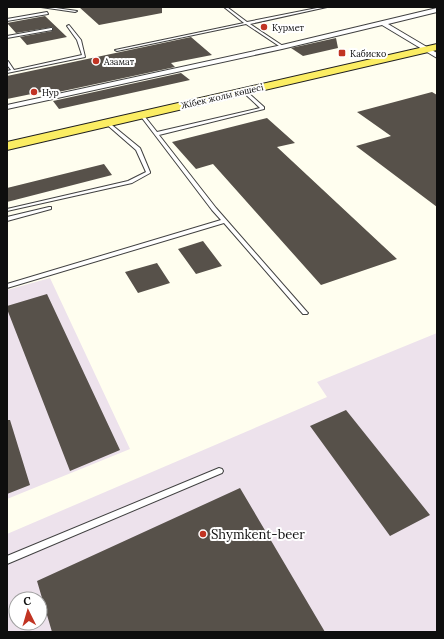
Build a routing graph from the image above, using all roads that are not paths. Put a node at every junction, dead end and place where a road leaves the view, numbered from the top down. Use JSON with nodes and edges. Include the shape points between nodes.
{"nodes":[{"id":1,"x":42,"y":7,"type":"edge"},
{"id":2,"x":225,"y":7,"type":"edge"},
{"id":3,"x":326,"y":7,"type":"edge"},
{"id":4,"x":437,"y":10,"type":"edge"},
{"id":5,"x":75,"y":11,"type":"dead end"},
{"id":6,"x":47,"y":13,"type":"dead end"},
{"id":7,"x":7,"y":20,"type":"edge"},
{"id":8,"x":245,"y":22,"type":"junction"},
{"id":9,"x":383,"y":23,"type":"junction"},
{"id":10,"x":70,"y":26,"type":"dead end"},
{"id":11,"x":51,"y":29,"type":"dead end"},
{"id":12,"x":7,"y":37,"type":"edge"},
{"id":13,"x":437,"y":40,"type":"edge"},
{"id":14,"x":282,"y":47,"type":"junction"},
{"id":15,"x":427,"y":47,"type":"edge"},
{"id":16,"x":117,"y":50,"type":"dead end"},
{"id":17,"x":437,"y":56,"type":"edge"},
{"id":18,"x":7,"y":62,"type":"edge"},
{"id":19,"x":13,"y":71,"type":"junction"},
{"id":20,"x":7,"y":72,"type":"edge"},
{"id":21,"x":244,"y":91,"type":"junction"},
{"id":22,"x":7,"y":107,"type":"edge"},
{"id":23,"x":141,"y":114,"type":"junction"},
{"id":24,"x":106,"y":122,"type":"junction"},
{"id":25,"x":156,"y":134,"type":"junction"},
{"id":26,"x":7,"y":137,"type":"edge"},
{"id":27,"x":7,"y":146,"type":"edge"},
{"id":28,"x":49,"y":208,"type":"dead end"},
{"id":29,"x":7,"y":210,"type":"edge"},
{"id":30,"x":7,"y":219,"type":"edge"},
{"id":31,"x":225,"y":221,"type":"junction"},
{"id":32,"x":7,"y":286,"type":"edge"},
{"id":33,"x":304,"y":313,"type":"dead end"},
{"id":34,"x":219,"y":471,"type":"dead end"},
{"id":35,"x":7,"y":560,"type":"edge"}],
"edges":[{"from":1,"to":5,"type":"lane"},
{"from":2,"to":8,"type":"lane"},
{"from":3,"to":8,"type":"lane"},
{"from":4,"to":9,"type":"street"},
{"from":6,"to":7,"type":"lane"},
{"from":8,"to":14,"type":"lane"},
{"from":8,"to":16,"type":"lane"},
{"from":9,"to":14,"type":"street"},
{"from":9,"to":15,"type":"street"},
{"from":10,"to":19,"type":"lane","via":[[79,40],[84,56]]},
{"from":11,"to":12,"type":"lane"},
{"from":13,"to":15,"type":"main road","name":"Жібек жолы көшесі"},
{"from":14,"to":22,"type":"street"},
{"from":15,"to":17,"type":"street"},
{"from":15,"to":21,"type":"main road","name":"Жібек жолы көшесі"},
{"from":15,"to":26,"type":"main road","name":"Жібек жолы көшесі"},
{"from":18,"to":19,"type":"lane"},
{"from":19,"to":20,"type":"lane"},
{"from":21,"to":23,"type":"main road","name":"Жібек жолы көшесі"},
{"from":21,"to":25,"type":"lane","via":[[263,108]]},
{"from":23,"to":24,"type":"main road","name":"Жібек жолы көшесі"},
{"from":23,"to":25,"type":"lane"},
{"from":24,"to":27,"type":"main road","name":"Жібек жолы көшесі"},
{"from":24,"to":29,"type":"lane","via":[[138,149],[148,172],[130,182]]},
{"from":25,"to":31,"type":"lane"},
{"from":28,"to":30,"type":"lane"},
{"from":31,"to":32,"type":"lane"},
{"from":31,"to":33,"type":"lane"},
{"from":34,"to":35,"type":"lane"}]}
